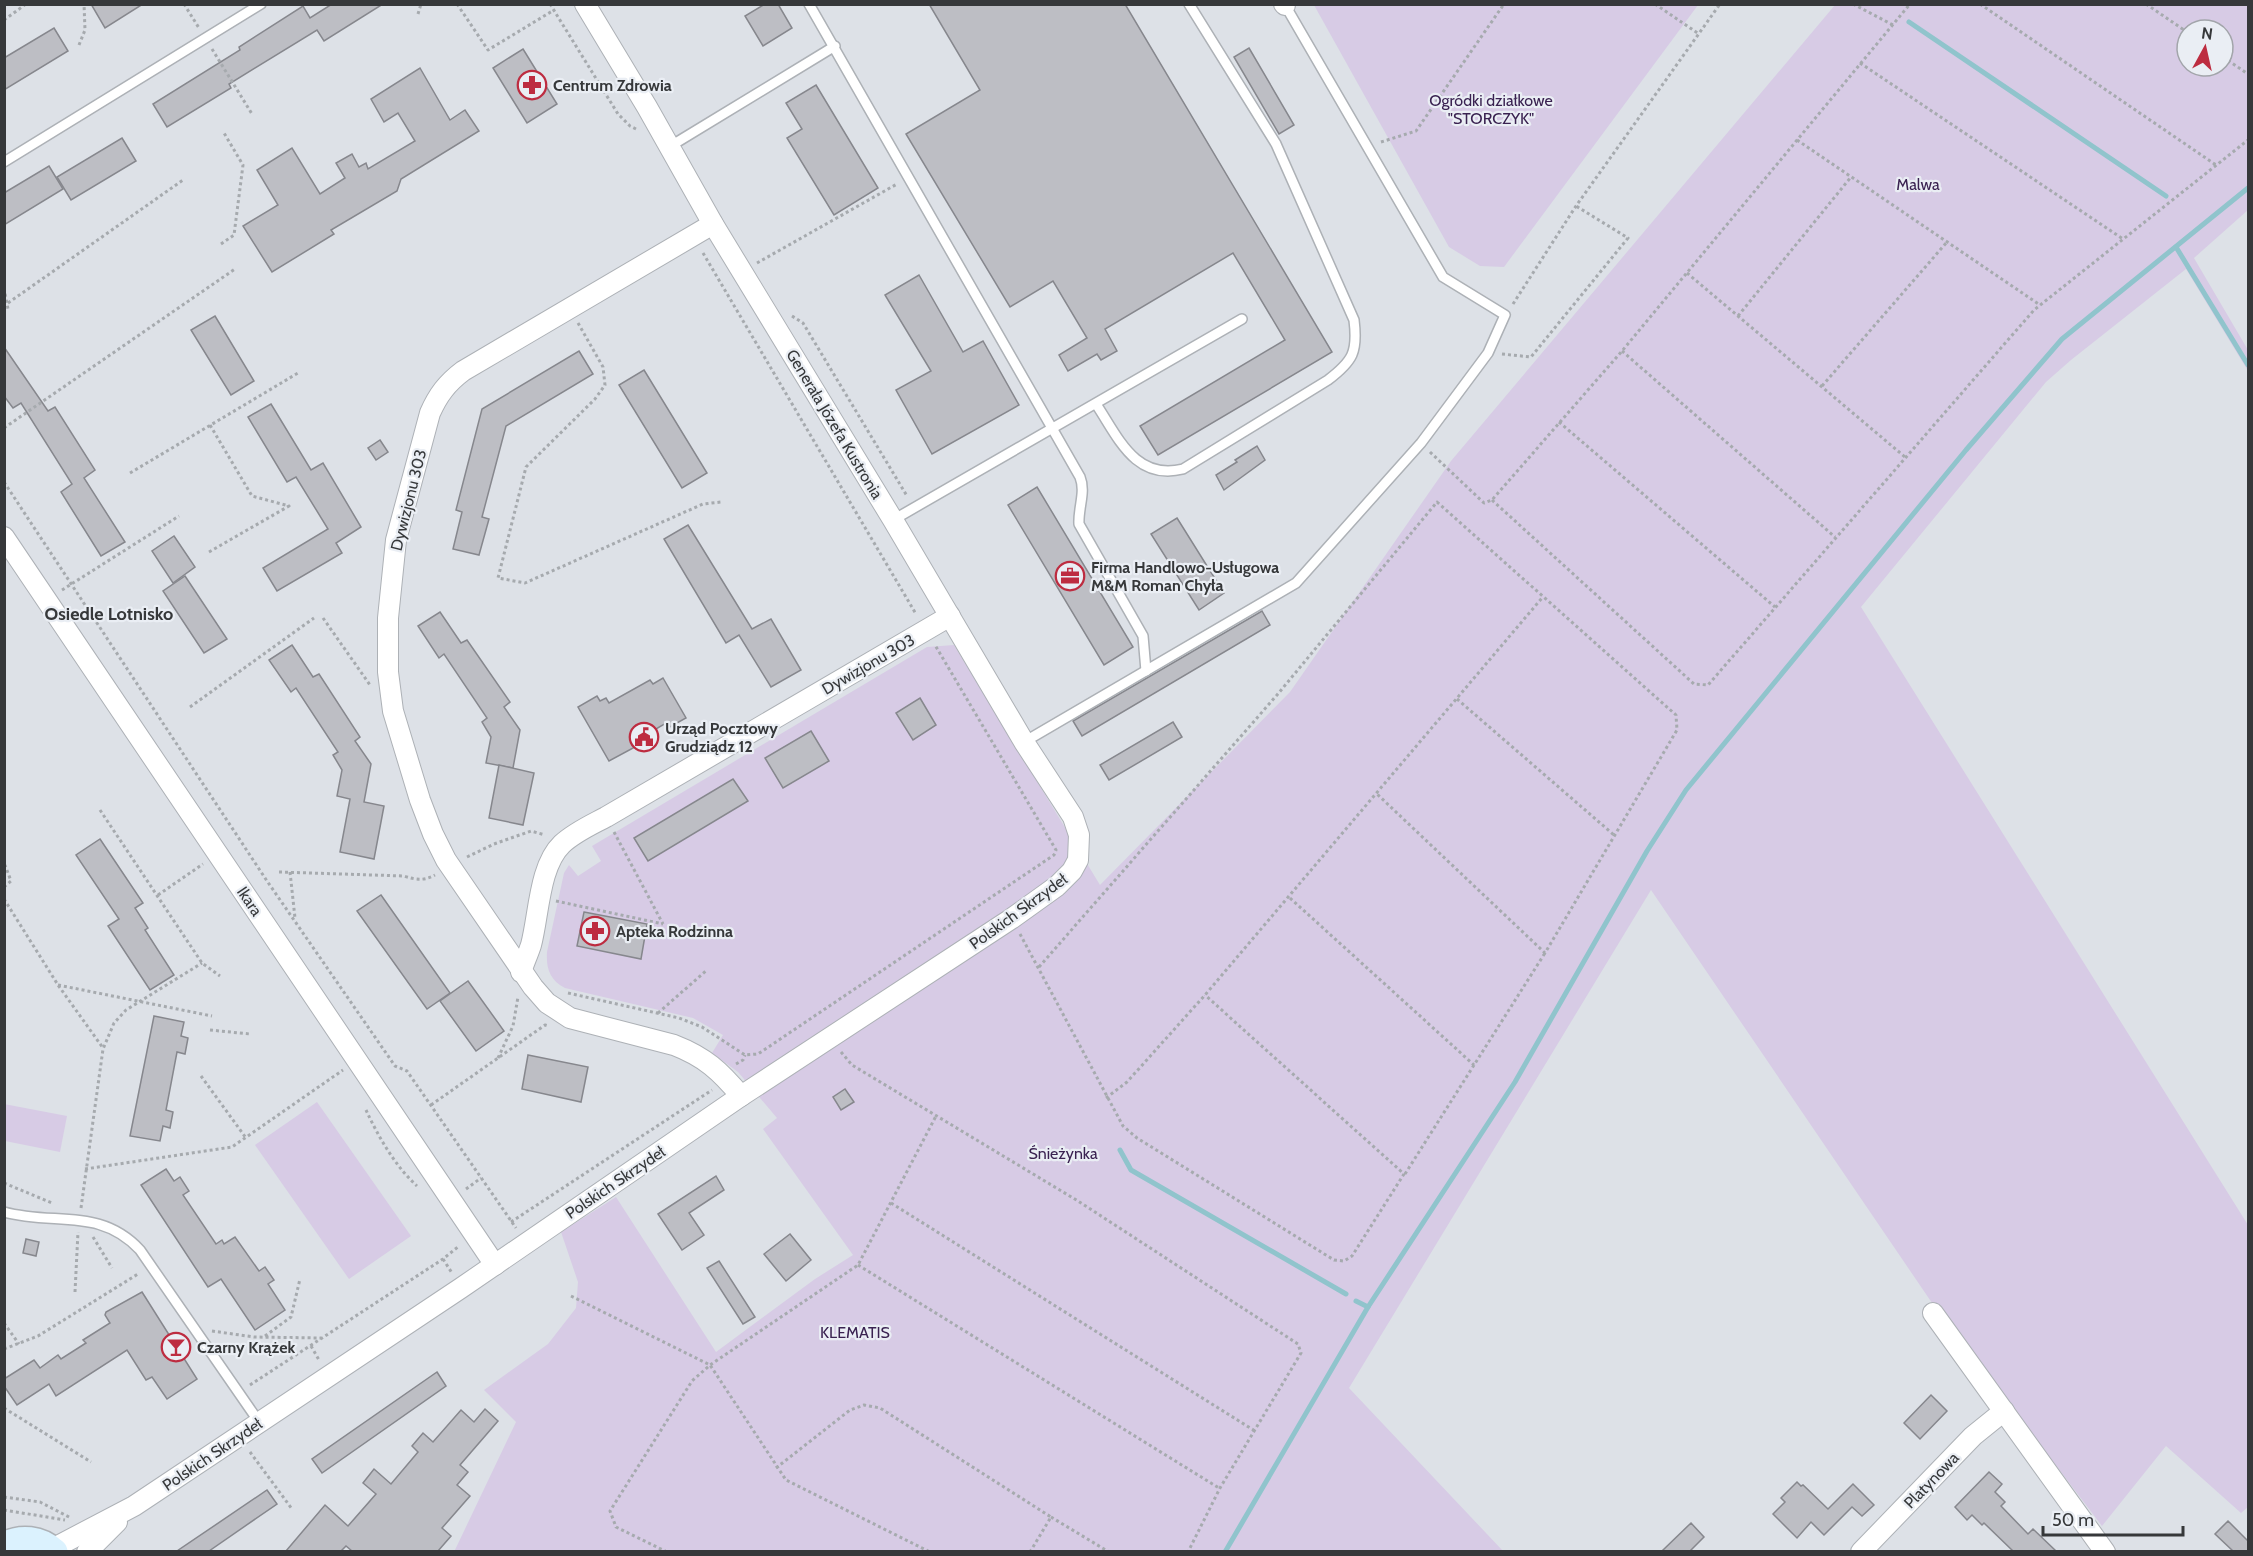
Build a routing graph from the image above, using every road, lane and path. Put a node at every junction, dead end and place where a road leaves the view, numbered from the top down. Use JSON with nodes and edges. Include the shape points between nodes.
{"nodes":[{"id":1,"x":26,"y":4,"type":"edge"},
{"id":2,"x":84,"y":4,"type":"edge"},
{"id":3,"x":184,"y":4,"type":"edge"},
{"id":4,"x":261,"y":4,"type":"edge"},
{"id":5,"x":421,"y":4,"type":"edge"},
{"id":6,"x":457,"y":4,"type":"edge"},
{"id":7,"x":550,"y":4,"type":"edge"},
{"id":8,"x":585,"y":4,"type":"edge"},
{"id":9,"x":809,"y":4,"type":"edge"},
{"id":10,"x":1189,"y":4,"type":"edge"},
{"id":11,"x":1504,"y":4,"type":"edge"},
{"id":12,"x":1655,"y":4,"type":"edge"},
{"id":13,"x":1720,"y":4,"type":"edge"},
{"id":14,"x":1853,"y":4,"type":"edge"},
{"id":15,"x":1910,"y":4,"type":"edge"},
{"id":16,"x":1980,"y":4,"type":"edge"},
{"id":17,"x":2146,"y":4,"type":"edge"},
{"id":18,"x":1284,"y":5,"type":"edge"},
{"id":19,"x":554,"y":10,"type":"junction"},
{"id":20,"x":418,"y":14,"type":"dead end"},
{"id":21,"x":4,"y":20,"type":"edge"},
{"id":22,"x":2175,"y":24,"type":"edge"},
{"id":23,"x":1893,"y":25,"type":"junction"},
{"id":24,"x":1699,"y":34,"type":"junction"},
{"id":25,"x":206,"y":38,"type":"junction"},
{"id":26,"x":79,"y":45,"type":"dead end"},
{"id":27,"x":835,"y":46,"type":"junction"},
{"id":28,"x":1860,"y":63,"type":"junction"},
{"id":29,"x":2235,"y":65,"type":"edge"},
{"id":30,"x":2248,"y":74,"type":"edge"},
{"id":31,"x":252,"y":114,"type":"dead end"},
{"id":32,"x":642,"y":132,"type":"dead end"},
{"id":33,"x":224,"y":133,"type":"dead end"},
{"id":34,"x":1797,"y":140,"type":"junction"},
{"id":35,"x":2248,"y":140,"type":"edge"},
{"id":36,"x":669,"y":147,"type":"junction"},
{"id":37,"x":1368,"y":147,"type":"junction"},
{"id":38,"x":4,"y":162,"type":"edge"},
{"id":39,"x":2216,"y":165,"type":"junction"},
{"id":40,"x":1851,"y":177,"type":"junction"},
{"id":41,"x":909,"y":178,"type":"junction"},
{"id":42,"x":183,"y":180,"type":"dead end"},
{"id":43,"x":1576,"y":206,"type":"junction"},
{"id":44,"x":713,"y":224,"type":"junction"},
{"id":45,"x":693,"y":236,"type":"junction"},
{"id":46,"x":2123,"y":239,"type":"junction"},
{"id":47,"x":1947,"y":242,"type":"junction"},
{"id":48,"x":221,"y":244,"type":"dead end"},
{"id":49,"x":755,"y":264,"type":"dead end"},
{"id":50,"x":235,"y":269,"type":"dead end"},
{"id":51,"x":1687,"y":273,"type":"junction"},
{"id":52,"x":4,"y":288,"type":"edge"},
{"id":53,"x":8,"y":303,"type":"junction"},
{"id":54,"x":2040,"y":305,"type":"junction"},
{"id":55,"x":8,"y":309,"type":"dead end"},
{"id":56,"x":569,"y":309,"type":"junction"},
{"id":57,"x":1505,"y":315,"type":"junction"},
{"id":58,"x":1738,"y":316,"type":"junction"},
{"id":59,"x":1242,"y":319,"type":"dead end"},
{"id":60,"x":1622,"y":351,"type":"junction"},
{"id":61,"x":1488,"y":353,"type":"junction"},
{"id":62,"x":298,"y":373,"type":"dead end"},
{"id":63,"x":1822,"y":386,"type":"junction"},
{"id":64,"x":1096,"y":404,"type":"junction"},
{"id":65,"x":1559,"y":422,"type":"junction"},
{"id":66,"x":210,"y":425,"type":"junction"},
{"id":67,"x":4,"y":428,"type":"edge"},
{"id":68,"x":1053,"y":428,"type":"junction"},
{"id":69,"x":1421,"y":443,"type":"junction"},
{"id":70,"x":1905,"y":457,"type":"junction"},
{"id":71,"x":129,"y":473,"type":"dead end"},
{"id":72,"x":4,"y":482,"type":"edge"},
{"id":73,"x":1492,"y":500,"type":"junction"},
{"id":74,"x":721,"y":502,"type":"dead end"},
{"id":75,"x":179,"y":516,"type":"dead end"},
{"id":76,"x":893,"y":520,"type":"junction"},
{"id":77,"x":1835,"y":537,"type":"junction"},
{"id":78,"x":5,"y":538,"type":"edge"},
{"id":79,"x":209,"y":552,"type":"dead end"},
{"id":80,"x":72,"y":584,"type":"junction"},
{"id":81,"x":1543,"y":598,"type":"junction"},
{"id":82,"x":47,"y":599,"type":"junction"},
{"id":83,"x":1775,"y":608,"type":"junction"},
{"id":84,"x":950,"y":616,"type":"junction"},
{"id":85,"x":314,"y":618,"type":"dead end"},
{"id":86,"x":323,"y":618,"type":"dead end"},
{"id":87,"x":926,"y":630,"type":"junction"},
{"id":88,"x":1146,"y":671,"type":"junction"},
{"id":89,"x":1457,"y":699,"type":"junction"},
{"id":90,"x":190,"y":706,"type":"dead end"},
{"id":91,"x":393,"y":711,"type":"junction"},
{"id":92,"x":1024,"y":741,"type":"junction"},
{"id":93,"x":1377,"y":794,"type":"junction"},
{"id":94,"x":100,"y":810,"type":"dead end"},
{"id":95,"x":606,"y":817,"type":"junction"},
{"id":96,"x":1614,"y":835,"type":"junction"},
{"id":97,"x":552,"y":837,"type":"dead end"},
{"id":98,"x":1080,"y":846,"type":"joint"},
{"id":99,"x":207,"y":862,"type":"dead end"},
{"id":100,"x":5,"y":865,"type":"edge"},
{"id":101,"x":450,"y":867,"type":"junction"},
{"id":102,"x":279,"y":872,"type":"dead end"},
{"id":103,"x":290,"y":872,"type":"junction"},
{"id":104,"x":4,"y":887,"type":"edge"},
{"id":105,"x":556,"y":892,"type":"dead end"},
{"id":106,"x":158,"y":895,"type":"junction"},
{"id":107,"x":1290,"y":898,"type":"junction"},
{"id":108,"x":4,"y":899,"type":"edge"},
{"id":109,"x":1011,"y":919,"type":"junction"},
{"id":110,"x":295,"y":920,"type":"junction"},
{"id":111,"x":1545,"y":953,"type":"junction"},
{"id":112,"x":202,"y":963,"type":"junction"},
{"id":113,"x":1039,"y":967,"type":"junction"},
{"id":114,"x":707,"y":969,"type":"dead end"},
{"id":115,"x":521,"y":972,"type":"junction"},
{"id":116,"x":220,"y":976,"type":"dead end"},
{"id":117,"x":58,"y":985,"type":"junction"},
{"id":118,"x":563,"y":990,"type":"dead end"},
{"id":119,"x":1205,"y":995,"type":"junction"},
{"id":120,"x":141,"y":1003,"type":"junction"},
{"id":121,"x":658,"y":1013,"type":"junction"},
{"id":122,"x":212,"y":1016,"type":"dead end"},
{"id":123,"x":555,"y":1029,"type":"dead end"},
{"id":124,"x":210,"y":1030,"type":"dead end"},
{"id":125,"x":250,"y":1034,"type":"dead end"},
{"id":126,"x":103,"y":1048,"type":"junction"},
{"id":127,"x":497,"y":1060,"type":"junction"},
{"id":128,"x":852,"y":1065,"type":"dead end"},
{"id":129,"x":1474,"y":1065,"type":"junction"},
{"id":130,"x":346,"y":1068,"type":"dead end"},
{"id":131,"x":201,"y":1076,"type":"dead end"},
{"id":132,"x":710,"y":1082,"type":"dead end"},
{"id":133,"x":741,"y":1096,"type":"junction"},
{"id":134,"x":1106,"y":1098,"type":"junction"},
{"id":135,"x":361,"y":1100,"type":"dead end"},
{"id":136,"x":431,"y":1105,"type":"junction"},
{"id":137,"x":936,"y":1116,"type":"junction"},
{"id":138,"x":246,"y":1138,"type":"junction"},
{"id":139,"x":85,"y":1169,"type":"junction"},
{"id":140,"x":1404,"y":1174,"type":"junction"},
{"id":141,"x":423,"y":1191,"type":"dead end"},
{"id":142,"x":891,"y":1203,"type":"junction"},
{"id":143,"x":4,"y":1212,"type":"edge"},
{"id":144,"x":79,"y":1220,"type":"junction"},
{"id":145,"x":511,"y":1222,"type":"junction"},
{"id":146,"x":78,"y":1232,"type":"junction"},
{"id":147,"x":459,"y":1240,"type":"dead end"},
{"id":148,"x":526,"y":1243,"type":"junction"},
{"id":149,"x":495,"y":1265,"type":"junction"},
{"id":150,"x":858,"y":1265,"type":"junction"},
{"id":151,"x":133,"y":1266,"type":"dead end"},
{"id":152,"x":112,"y":1268,"type":"dead end"},
{"id":153,"x":300,"y":1279,"type":"dead end"},
{"id":154,"x":75,"y":1292,"type":"dead end"},
{"id":155,"x":571,"y":1296,"type":"dead end"},
{"id":156,"x":1933,"y":1313,"type":"dead end"},
{"id":157,"x":4,"y":1323,"type":"edge"},
{"id":158,"x":264,"y":1337,"type":"junction"},
{"id":159,"x":323,"y":1338,"type":"junction"},
{"id":160,"x":218,"y":1340,"type":"dead end"},
{"id":161,"x":19,"y":1344,"type":"junction"},
{"id":162,"x":311,"y":1346,"type":"junction"},
{"id":163,"x":4,"y":1349,"type":"edge"},
{"id":164,"x":322,"y":1364,"type":"dead end"},
{"id":165,"x":710,"y":1365,"type":"junction"},
{"id":166,"x":238,"y":1393,"type":"junction"},
{"id":167,"x":4,"y":1408,"type":"edge"},
{"id":168,"x":2004,"y":1412,"type":"junction"},
{"id":169,"x":259,"y":1422,"type":"junction"},
{"id":170,"x":1255,"y":1431,"type":"junction"},
{"id":171,"x":249,"y":1450,"type":"dead end"},
{"id":172,"x":91,"y":1462,"type":"dead end"},
{"id":173,"x":776,"y":1468,"type":"junction"},
{"id":174,"x":1220,"y":1488,"type":"junction"},
{"id":175,"x":4,"y":1497,"type":"edge"},
{"id":176,"x":134,"y":1506,"type":"junction"},
{"id":177,"x":292,"y":1509,"type":"dead end"},
{"id":178,"x":4,"y":1510,"type":"edge"},
{"id":179,"x":1052,"y":1517,"type":"junction"},
{"id":180,"x":7,"y":1542,"type":"edge"},
{"id":181,"x":53,"y":1550,"type":"edge"},
{"id":182,"x":87,"y":1551,"type":"edge"},
{"id":183,"x":667,"y":1551,"type":"edge"},
{"id":184,"x":930,"y":1551,"type":"edge"},
{"id":185,"x":1030,"y":1551,"type":"edge"},
{"id":186,"x":1108,"y":1551,"type":"edge"},
{"id":187,"x":1188,"y":1551,"type":"edge"},
{"id":188,"x":1861,"y":1551,"type":"edge"},
{"id":189,"x":2105,"y":1551,"type":"edge"}],
"edges":[{"from":1,"to":21,"type":"path"},
{"from":2,"to":26,"type":"path","via":[[85,30]]},
{"from":3,"to":25,"type":"path"},
{"from":4,"to":25,"type":"lane"},
{"from":5,"to":20,"type":"path"},
{"from":6,"to":19,"type":"path","via":[[488,50]]},
{"from":7,"to":19,"type":"path"},
{"from":8,"to":36,"type":"street","name":"Generała Józefa Kustronia"},
{"from":9,"to":27,"type":"lane"},
{"from":10,"to":64,"type":"lane","via":[[1276,144],[1354,320],[1357,341],[1353,356],[1328,380],[1183,469],[1154,470],[1128,454]]},
{"from":11,"to":37,"type":"path","via":[[1416,130]]},
{"from":12,"to":24,"type":"path"},
{"from":13,"to":24,"type":"path"},
{"from":14,"to":23,"type":"path"},
{"from":15,"to":23,"type":"path"},
{"from":16,"to":39,"type":"path"},
{"from":17,"to":22,"type":"path"},
{"from":18,"to":37,"type":"lane"},
{"from":19,"to":32,"type":"path","via":[[618,114]]},
{"from":23,"to":28,"type":"path"},
{"from":24,"to":43,"type":"path"},
{"from":25,"to":31,"type":"path"},
{"from":25,"to":38,"type":"lane"},
{"from":27,"to":36,"type":"lane"},
{"from":27,"to":41,"type":"lane"},
{"from":28,"to":34,"type":"path"},
{"from":28,"to":46,"type":"path"},
{"from":29,"to":30,"type":"path"},
{"from":33,"to":48,"type":"path","via":[[243,165],[234,235]]},
{"from":34,"to":40,"type":"path"},
{"from":34,"to":51,"type":"path"},
{"from":35,"to":39,"type":"path"},
{"from":36,"to":44,"type":"street","name":"Generała Józefa Kustronia"},
{"from":37,"to":57,"type":"lane","via":[[1443,277]]},
{"from":39,"to":46,"type":"path"},
{"from":40,"to":47,"type":"path"},
{"from":40,"to":58,"type":"path"},
{"from":41,"to":49,"type":"path"},
{"from":41,"to":68,"type":"lane"},
{"from":42,"to":53,"type":"path"},
{"from":43,"to":57,"type":"path"},
{"from":43,"to":61,"type":"path","via":[[1628,238],[1531,357]]},
{"from":44,"to":45,"type":"street","name":"Dywizjonu 303"},
{"from":44,"to":76,"type":"street","name":"Generała Józefa Kustronia"},
{"from":45,"to":56,"type":"street","name":"Dywizjonu 303"},
{"from":45,"to":87,"type":"path"},
{"from":46,"to":54,"type":"path"},
{"from":47,"to":54,"type":"path"},
{"from":47,"to":63,"type":"path"},
{"from":50,"to":67,"type":"path"},
{"from":51,"to":58,"type":"path"},
{"from":51,"to":60,"type":"path"},
{"from":52,"to":53,"type":"path"},
{"from":53,"to":55,"type":"path"},
{"from":54,"to":70,"type":"path"},
{"from":56,"to":74,"type":"path","via":[[603,367],[604,385],[595,399],[526,467],[498,578],[525,583],[703,504]]},
{"from":56,"to":91,"type":"street","name":"Dywizjonu 303","via":[[463,371],[437,396],[396,540],[388,618]]},
{"from":57,"to":61,"type":"lane"},
{"from":58,"to":63,"type":"path"},
{"from":59,"to":64,"type":"lane"},
{"from":60,"to":65,"type":"path"},
{"from":60,"to":77,"type":"path"},
{"from":61,"to":69,"type":"lane"},
{"from":62,"to":66,"type":"path"},
{"from":63,"to":70,"type":"path"},
{"from":64,"to":68,"type":"lane"},
{"from":65,"to":73,"type":"path"},
{"from":65,"to":83,"type":"path"},
{"from":66,"to":71,"type":"path"},
{"from":66,"to":79,"type":"path","via":[[252,496],[289,506]]},
{"from":68,"to":76,"type":"lane"},
{"from":68,"to":88,"type":"lane","via":[[1084,486],[1079,524],[1143,636]]},
{"from":69,"to":73,"type":"path","via":[[1484,503]]},
{"from":69,"to":88,"type":"lane","via":[[1296,583]]},
{"from":70,"to":77,"type":"path"},
{"from":72,"to":80,"type":"path"},
{"from":73,"to":83,"type":"path","via":[[1694,684],[1708,685]]},
{"from":75,"to":80,"type":"path"},
{"from":76,"to":84,"type":"street","name":"Generała Józefa Kustronia"},
{"from":77,"to":83,"type":"path"},
{"from":78,"to":82,"type":"street","name":"Ikara"},
{"from":80,"to":82,"type":"path"},
{"from":80,"to":110,"type":"path"},
{"from":81,"to":89,"type":"path"},
{"from":81,"to":96,"type":"path","via":[[1676,715],[1677,730]]},
{"from":81,"to":113,"type":"path","via":[[1437,502],[1277,695]]},
{"from":82,"to":149,"type":"street","name":"Ikara"},
{"from":84,"to":87,"type":"street","name":"Dywizjonu 303"},
{"from":84,"to":92,"type":"street","name":"Generała Józefa Kustronia"},
{"from":85,"to":90,"type":"path"},
{"from":86,"to":91,"type":"path","via":[[381,701]]},
{"from":87,"to":95,"type":"street","name":"Dywizjonu 303"},
{"from":87,"to":121,"type":"path","via":[[1056,850],[1054,855],[758,1054],[745,1055],[702,1027]]},
{"from":88,"to":92,"type":"lane"},
{"from":89,"to":93,"type":"path"},
{"from":89,"to":96,"type":"path"},
{"from":91,"to":101,"type":"street","name":"Dywizjonu 303","via":[[426,817]]},
{"from":92,"to":98,"type":"street","name":"Generała Józefa Kustronia","via":[[1073,817]]},
{"from":93,"to":107,"type":"path"},
{"from":93,"to":111,"type":"path"},
{"from":94,"to":106,"type":"path"},
{"from":95,"to":105,"type":"path","via":[[663,924],[554,901]]},
{"from":95,"to":115,"type":"street","name":"Dywizjonu 303","via":[[573,834],[553,855]]},
{"from":96,"to":111,"type":"path"},
{"from":97,"to":101,"type":"path","via":[[531,831],[494,844]]},
{"from":98,"to":109,"type":"street","name":"Polskich Skrzydeł","via":[[1072,871]]},
{"from":99,"to":106,"type":"path"},
{"from":100,"to":104,"type":"path","via":[[11,881]]},
{"from":101,"to":103,"type":"path","via":[[417,880],[404,876]]},
{"from":101,"to":115,"type":"street","name":"Dywizjonu 303"},
{"from":102,"to":103,"type":"path"},
{"from":103,"to":110,"type":"path"},
{"from":106,"to":112,"type":"path"},
{"from":107,"to":119,"type":"path"},
{"from":107,"to":129,"type":"path"},
{"from":108,"to":117,"type":"path"},
{"from":109,"to":113,"type":"path"},
{"from":109,"to":133,"type":"street","name":"Polskich Skrzydeł"},
{"from":110,"to":136,"type":"path","via":[[394,1066],[407,1071]]},
{"from":111,"to":129,"type":"path"},
{"from":112,"to":116,"type":"path"},
{"from":112,"to":120,"type":"path"},
{"from":113,"to":134,"type":"path"},
{"from":114,"to":121,"type":"path"},
{"from":115,"to":127,"type":"path","via":[[513,1026]]},
{"from":115,"to":133,"type":"street","name":"Dywizjonu 303","via":[[560,1013],[690,1051],[713,1065]]},
{"from":117,"to":120,"type":"path"},
{"from":117,"to":126,"type":"path"},
{"from":118,"to":121,"type":"path"},
{"from":119,"to":134,"type":"path","via":[[1127,1082]]},
{"from":119,"to":140,"type":"path"},
{"from":120,"to":122,"type":"path"},
{"from":120,"to":126,"type":"path","via":[[126,1010],[114,1023]]},
{"from":123,"to":127,"type":"path","via":[[545,1025]]},
{"from":124,"to":125,"type":"path"},
{"from":126,"to":139,"type":"path"},
{"from":127,"to":136,"type":"path"},
{"from":128,"to":137,"type":"path"},
{"from":129,"to":140,"type":"path"},
{"from":130,"to":138,"type":"path"},
{"from":131,"to":138,"type":"path"},
{"from":132,"to":145,"type":"path","via":[[713,1089]]},
{"from":133,"to":148,"type":"street","name":"Polskich Skrzydeł"},
{"from":134,"to":140,"type":"path","via":[[1123,1126],[1137,1138],[1334,1260],[1344,1261],[1353,1256]]},
{"from":135,"to":141,"type":"path","via":[[376,1131]]},
{"from":136,"to":145,"type":"path"},
{"from":137,"to":142,"type":"path"},
{"from":137,"to":170,"type":"path","via":[[1078,1201],[1299,1344],[1301,1353]]},
{"from":138,"to":139,"type":"path","via":[[232,1147]]},
{"from":139,"to":144,"type":"path"},
{"from":142,"to":150,"type":"path"},
{"from":142,"to":170,"type":"path"},
{"from":143,"to":144,"type":"lane"},
{"from":144,"to":146,"type":"path"},
{"from":144,"to":166,"type":"lane","via":[[118,1230],[140,1250]]},
{"from":145,"to":148,"type":"path"},
{"from":146,"to":152,"type":"path","via":[[90,1233]]},
{"from":146,"to":154,"type":"path"},
{"from":147,"to":159,"type":"path","via":[[460,1245],[450,1254]]},
{"from":148,"to":149,"type":"street","name":"Polskich Skrzydeł"},
{"from":149,"to":169,"type":"street","name":"Polskich Skrzydeł"},
{"from":150,"to":165,"type":"path"},
{"from":150,"to":174,"type":"path"},
{"from":151,"to":161,"type":"path","via":[[139,1275]]},
{"from":153,"to":158,"type":"path","via":[[291,1317]]},
{"from":155,"to":165,"type":"path"},
{"from":156,"to":168,"type":"street"},
{"from":157,"to":161,"type":"path"},
{"from":158,"to":159,"type":"path"},
{"from":158,"to":160,"type":"path","via":[[212,1331]]},
{"from":159,"to":162,"type":"path"},
{"from":161,"to":163,"type":"path"},
{"from":162,"to":164,"type":"path"},
{"from":162,"to":166,"type":"path"},
{"from":165,"to":173,"type":"path"},
{"from":165,"to":183,"type":"path","via":[[692,1381],[610,1511],[616,1527]]},
{"from":166,"to":169,"type":"lane"},
{"from":167,"to":172,"type":"path"},
{"from":168,"to":188,"type":"street","name":"Platynowa","via":[[1973,1436]]},
{"from":168,"to":189,"type":"street"},
{"from":169,"to":176,"type":"street","name":"Polskich Skrzydeł"},
{"from":170,"to":174,"type":"path"},
{"from":171,"to":177,"type":"path"},
{"from":173,"to":179,"type":"path","via":[[850,1410],[864,1405],[880,1408]]},
{"from":173,"to":184,"type":"path","via":[[786,1480]]},
{"from":174,"to":187,"type":"path"},
{"from":175,"to":178,"type":"path","via":[[40,1502],[70,1516],[73,1522]]},
{"from":176,"to":181,"type":"street","name":"Polskich Skrzydeł"},
{"from":176,"to":182,"type":"street","name":"Polskich Skrzydeł"},
{"from":179,"to":185,"type":"path"},
{"from":179,"to":186,"type":"path"},
{"from":180,"to":181,"type":"main road","via":[[32,1541]]}]}
